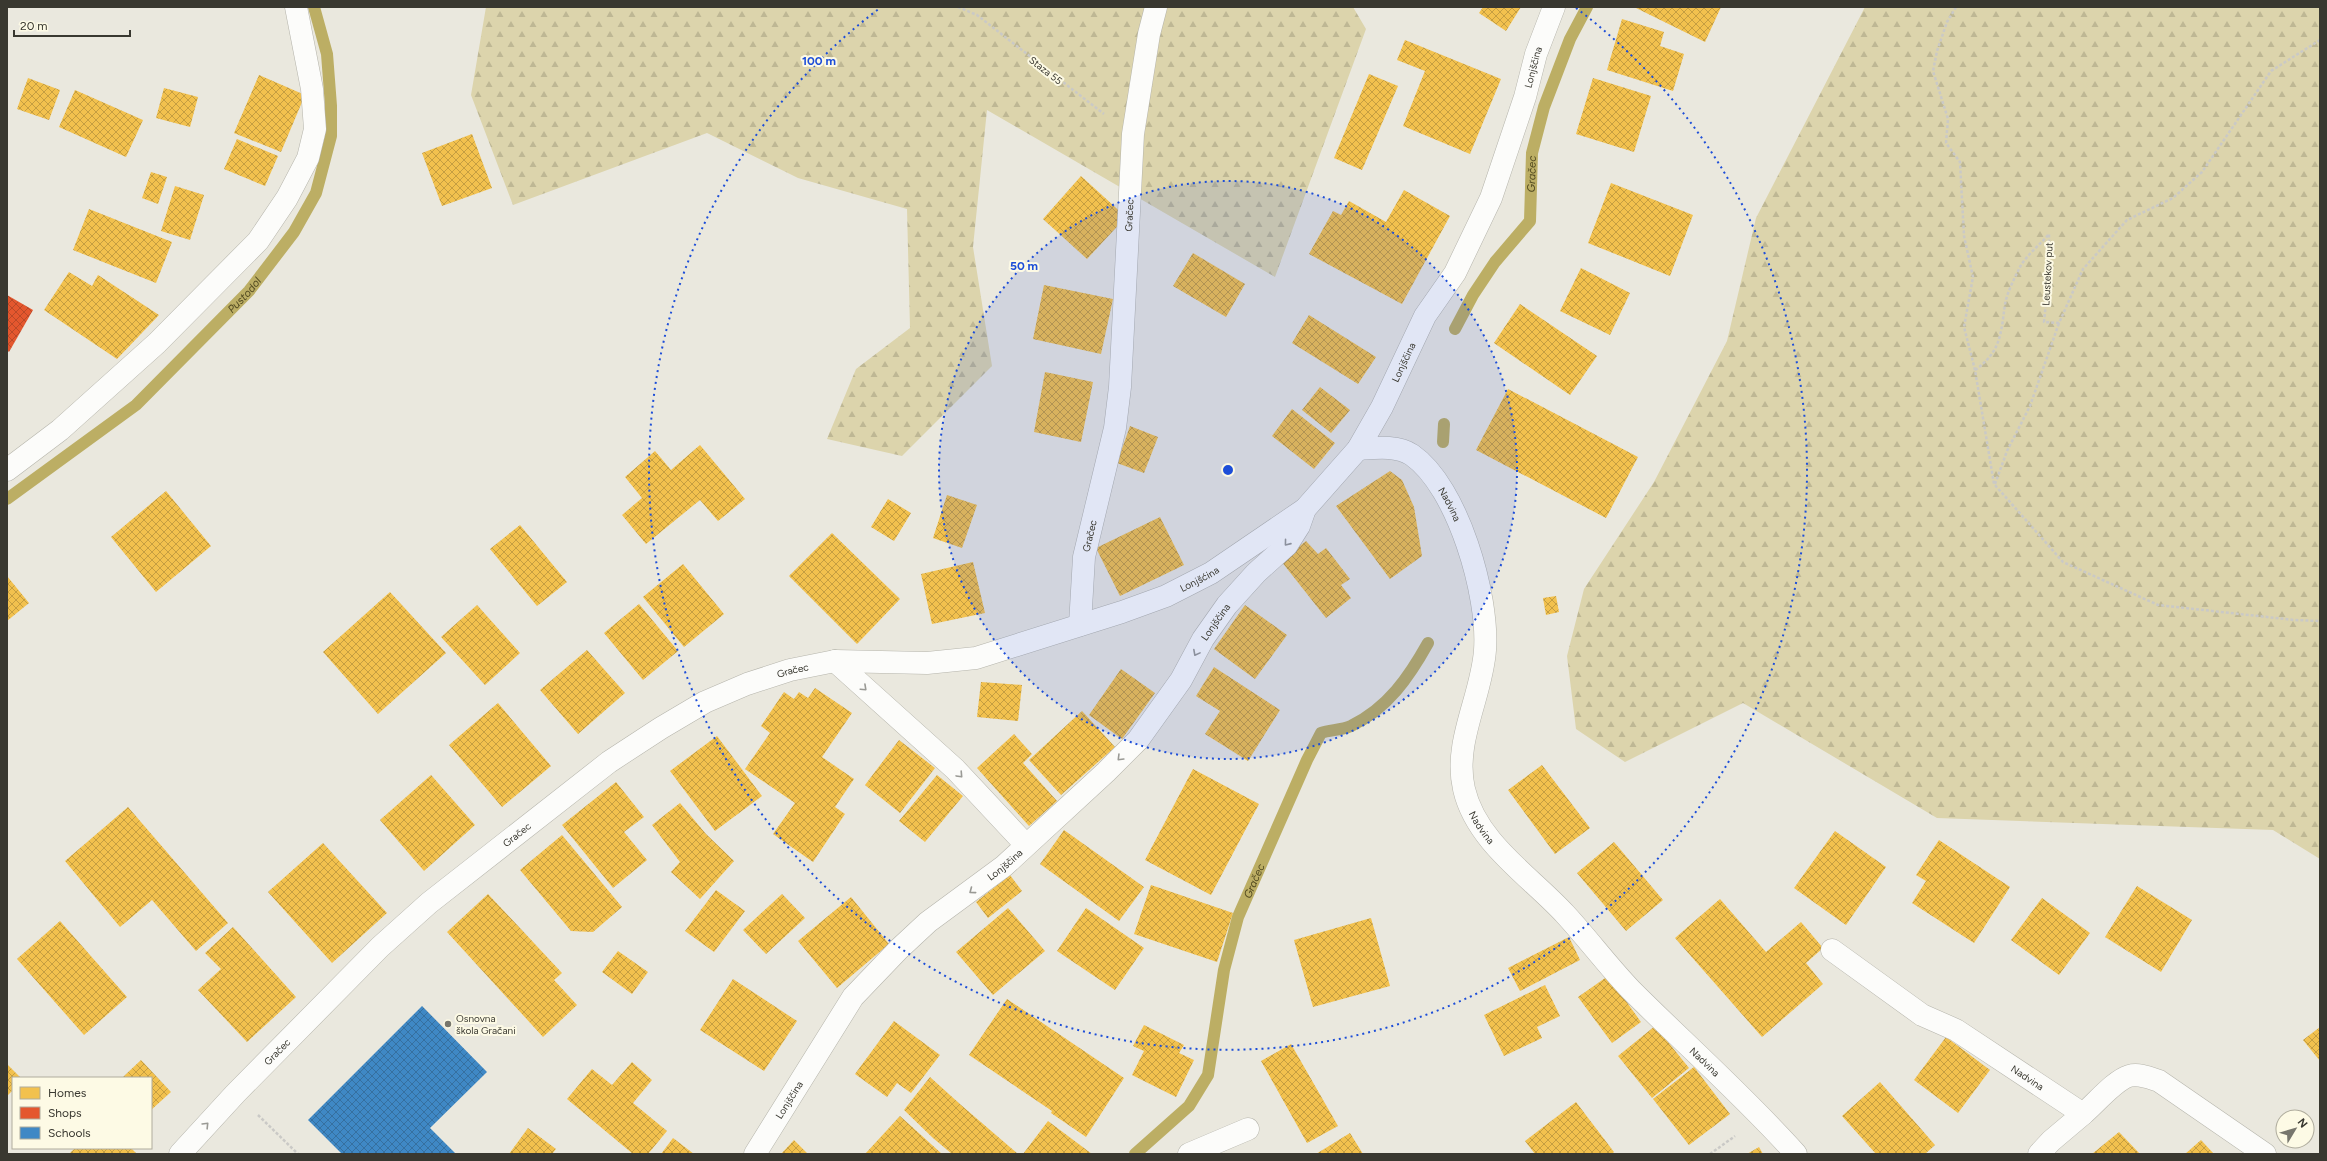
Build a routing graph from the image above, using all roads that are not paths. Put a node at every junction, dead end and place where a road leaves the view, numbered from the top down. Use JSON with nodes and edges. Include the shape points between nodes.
{"nodes":[{"id":1,"x":296,"y":7,"type":"edge"},
{"id":2,"x":1156,"y":7,"type":"edge"},
{"id":3,"x":1554,"y":7,"type":"edge"},
{"id":4,"x":1358,"y":449,"type":"junction"},
{"id":5,"x":7,"y":470,"type":"edge"},
{"id":6,"x":1305,"y":509,"type":"junction"},
{"id":7,"x":1080,"y":626,"type":"junction"},
{"id":8,"x":836,"y":661,"type":"junction"},
{"id":9,"x":1026,"y":845,"type":"junction"},
{"id":10,"x":1832,"y":950,"type":"dead end"},
{"id":11,"x":2084,"y":1114,"type":"junction"},
{"id":12,"x":1248,"y":1129,"type":"dead end"},
{"id":13,"x":180,"y":1154,"type":"edge"},
{"id":14,"x":755,"y":1154,"type":"edge"},
{"id":15,"x":1189,"y":1154,"type":"edge"},
{"id":16,"x":1796,"y":1154,"type":"edge"},
{"id":17,"x":2039,"y":1154,"type":"edge"},
{"id":18,"x":2265,"y":1154,"type":"edge"}],
"edges":[{"from":1,"to":5,"type":"street","via":[[312,90],[315,129],[308,158],[287,198],[258,241],[157,343],[60,430]]},
{"from":2,"to":7,"type":"street","name":"Gračec","via":[[1149,34],[1133,134],[1120,387],[1115,428],[1084,557]]},
{"from":3,"to":4,"type":"street","name":"Lonjščina","via":[[1536,54],[1512,140],[1488,204],[1454,273],[1425,316],[1382,407]]},
{"from":4,"to":6,"type":"street","name":"Lonjščina"},
{"from":4,"to":16,"type":"street","name":"Nadvina","via":[[1387,448],[1410,454],[1431,474],[1449,501],[1466,542],[1485,619],[1485,651],[1462,758],[1463,788],[1485,833],[1510,862],[1567,916],[1629,988],[1753,1108]]},
{"from":6,"to":7,"type":"street","name":"Lonjšćina","via":[[1211,573],[1166,596]]},
{"from":6,"to":9,"type":"street","name":"Lonjščina","one_way":true,"via":[[1300,526],[1287,545],[1256,573],[1227,605],[1203,639],[1177,686],[1138,740]]},
{"from":7,"to":8,"type":"street","name":"Gračec","via":[[976,658],[927,663]]},
{"from":8,"to":9,"type":"street","one_way":true,"via":[[955,769]]},
{"from":13,"to":8,"type":"street","name":"Gračec","one_way":true,"via":[[235,1094],[380,947],[429,903],[609,762],[705,702],[747,684],[790,670]]},
{"from":9,"to":14,"type":"street","name":"Lonjščina","one_way":true,"via":[[1004,866],[928,922],[880,967],[853,997]]},
{"from":10,"to":11,"type":"street","name":"Nadvina","via":[[1922,1015],[1956,1030]]},
{"from":11,"to":17,"type":"street"},
{"from":11,"to":18,"type":"street","via":[[2119,1081],[2129,1076],[2144,1075],[2159,1082]]},
{"from":12,"to":15,"type":"street"}]}
